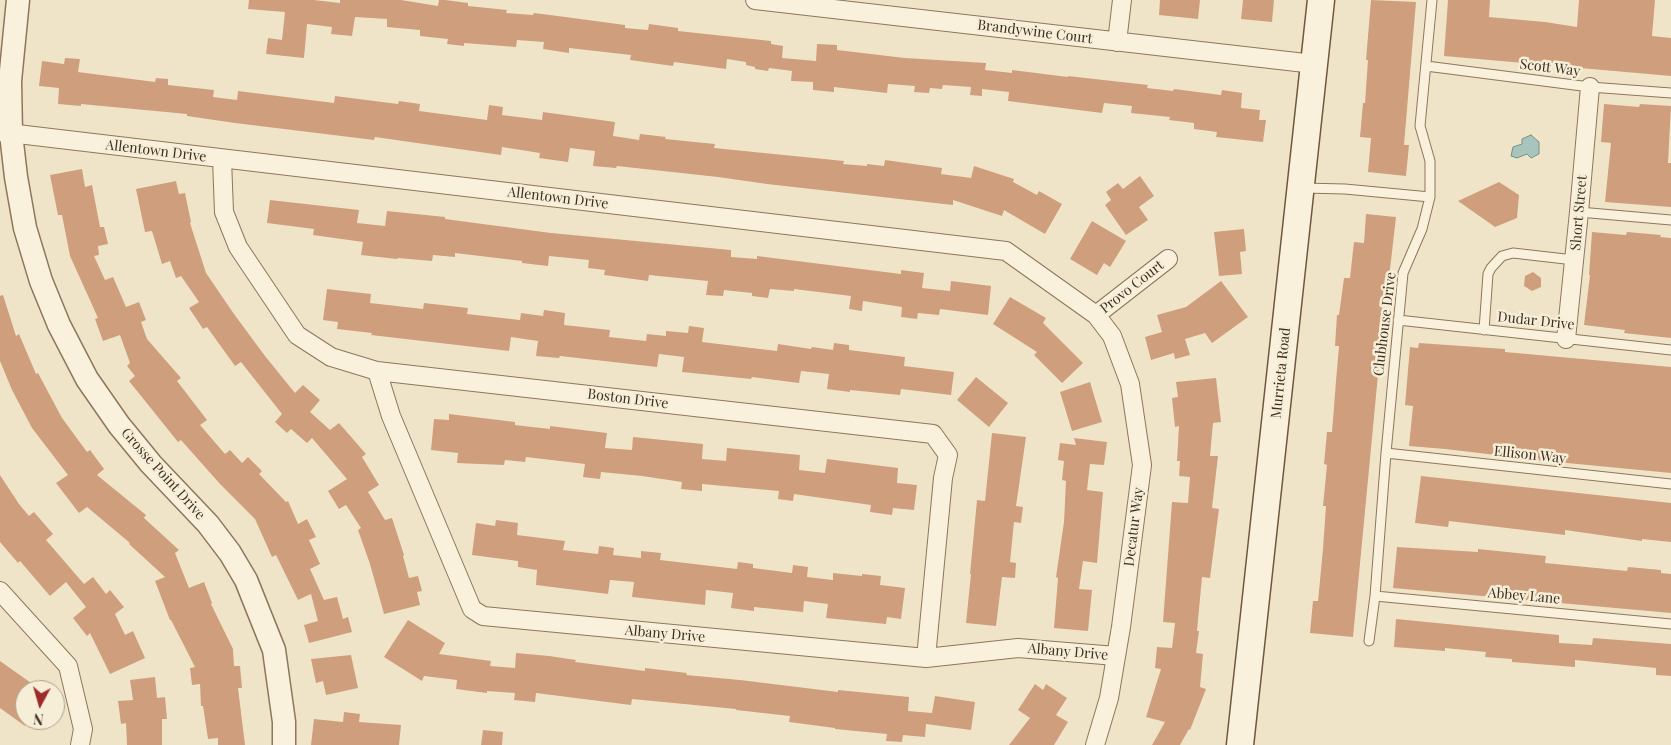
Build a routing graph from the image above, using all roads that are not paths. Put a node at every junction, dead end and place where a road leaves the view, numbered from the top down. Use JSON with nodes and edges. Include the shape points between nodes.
{"nodes":[{"id":1,"x":18,"y":0,"type":"edge"},
{"id":2,"x":755,"y":0,"type":"edge"},
{"id":3,"x":1122,"y":0,"type":"edge"},
{"id":4,"x":1321,"y":0,"type":"edge"},
{"id":5,"x":1432,"y":0,"type":"edge"},
{"id":6,"x":1117,"y":42,"type":"junction"},
{"id":7,"x":1314,"y":64,"type":"junction"},
{"id":8,"x":1426,"y":66,"type":"junction"},
{"id":9,"x":1590,"y":87,"type":"junction"},
{"id":10,"x":1671,"y":93,"type":"edge"},
{"id":11,"x":6,"y":133,"type":"edge"},
{"id":12,"x":222,"y":159,"type":"junction"},
{"id":13,"x":1301,"y":188,"type":"junction"},
{"id":14,"x":1430,"y":197,"type":"junction"},
{"id":15,"x":1580,"y":212,"type":"junction"},
{"id":16,"x":1671,"y":220,"type":"edge"},
{"id":17,"x":1168,"y":259,"type":"dead end"},
{"id":18,"x":1574,"y":260,"type":"junction"},
{"id":19,"x":1096,"y":315,"type":"junction"},
{"id":20,"x":1398,"y":320,"type":"junction"},
{"id":21,"x":1484,"y":330,"type":"junction"},
{"id":22,"x":1566,"y":339,"type":"junction"},
{"id":23,"x":1671,"y":350,"type":"edge"},
{"id":24,"x":377,"y":371,"type":"junction"},
{"id":25,"x":1386,"y":453,"type":"junction"},
{"id":26,"x":1671,"y":484,"type":"edge"},
{"id":27,"x":0,"y":590,"type":"edge"},
{"id":28,"x":1375,"y":596,"type":"junction"},
{"id":29,"x":1671,"y":624,"type":"edge"},
{"id":30,"x":1369,"y":640,"type":"dead end"},
{"id":31,"x":1116,"y":656,"type":"junction"},
{"id":32,"x":926,"y":658,"type":"junction"},
{"id":33,"x":80,"y":745,"type":"edge"},
{"id":34,"x":284,"y":745,"type":"edge"},
{"id":35,"x":1095,"y":745,"type":"edge"},
{"id":36,"x":1240,"y":745,"type":"edge"}],
"edges":[{"from":1,"to":11,"type":"street","name":"Grosse Point Drive"},
{"from":2,"to":6,"type":"street","name":"Brandywine Court"},
{"from":3,"to":6,"type":"street"},
{"from":4,"to":7,"type":"main road","name":"Murrieta Road"},
{"from":5,"to":8,"type":"lane","name":"Clubhouse Drive"},
{"from":6,"to":7,"type":"street","name":"Brandywine Court"},
{"from":7,"to":13,"type":"main road","name":"Murrieta Road"},
{"from":8,"to":9,"type":"lane","name":"Scott Way"},
{"from":8,"to":14,"type":"lane","name":"Clubhouse Drive","via":[[1420,126],[1430,162]]},
{"from":9,"to":10,"type":"lane","name":"Scott Way"},
{"from":9,"to":15,"type":"street","name":"Short Street"},
{"from":11,"to":12,"type":"street","name":"Allentown Drive"},
{"from":11,"to":34,"type":"street","name":"Grosse Point Drive","via":[[25,228],[41,281],[87,379],[151,464],[208,524],[246,580],[274,650]]},
{"from":12,"to":19,"type":"street","name":"Allentown Drive","via":[[1006,251]]},
{"from":12,"to":24,"type":"street","name":"Boston Drive","via":[[224,212],[238,247],[297,335],[331,357]]},
{"from":13,"to":14,"type":"lane"},
{"from":13,"to":36,"type":"main road","name":"Murrieta Road"},
{"from":14,"to":20,"type":"lane","name":"Clubhouse Drive","via":[[1422,229],[1403,273]]},
{"from":15,"to":16,"type":"lane"},
{"from":15,"to":18,"type":"street","name":"Short Street"},
{"from":17,"to":19,"type":"street","name":"Provo Court"},
{"from":18,"to":21,"type":"lane","via":[[1513,253],[1502,256],[1488,274]]},
{"from":18,"to":22,"type":"street","name":"Short Street"},
{"from":19,"to":31,"type":"street","name":"Decatur Way","via":[[1112,336],[1130,384],[1142,465]]},
{"from":20,"to":21,"type":"lane","name":"Dudar Drive"},
{"from":20,"to":25,"type":"lane","name":"Clubhouse Drive"},
{"from":21,"to":22,"type":"lane","name":"Dudar Drive"},
{"from":22,"to":23,"type":"lane","name":"Dudar Drive"},
{"from":24,"to":32,"type":"street","name":"Albany Drive","via":[[391,416],[472,609],[483,616]]},
{"from":24,"to":32,"type":"street","name":"Boston Drive","via":[[933,434],[948,455]]},
{"from":25,"to":26,"type":"lane","name":"Ellison Way"},
{"from":25,"to":28,"type":"lane","name":"Clubhouse Drive"},
{"from":27,"to":33,"type":"street","via":[[68,666],[83,729]]},
{"from":28,"to":29,"type":"lane","name":"Abbey Lane"},
{"from":28,"to":30,"type":"lane","name":"Clubhouse Drive"},
{"from":31,"to":32,"type":"street","name":"Albany Drive","via":[[1018,648]]},
{"from":31,"to":35,"type":"street","name":"Decatur Way","via":[[1109,698]]}]}
